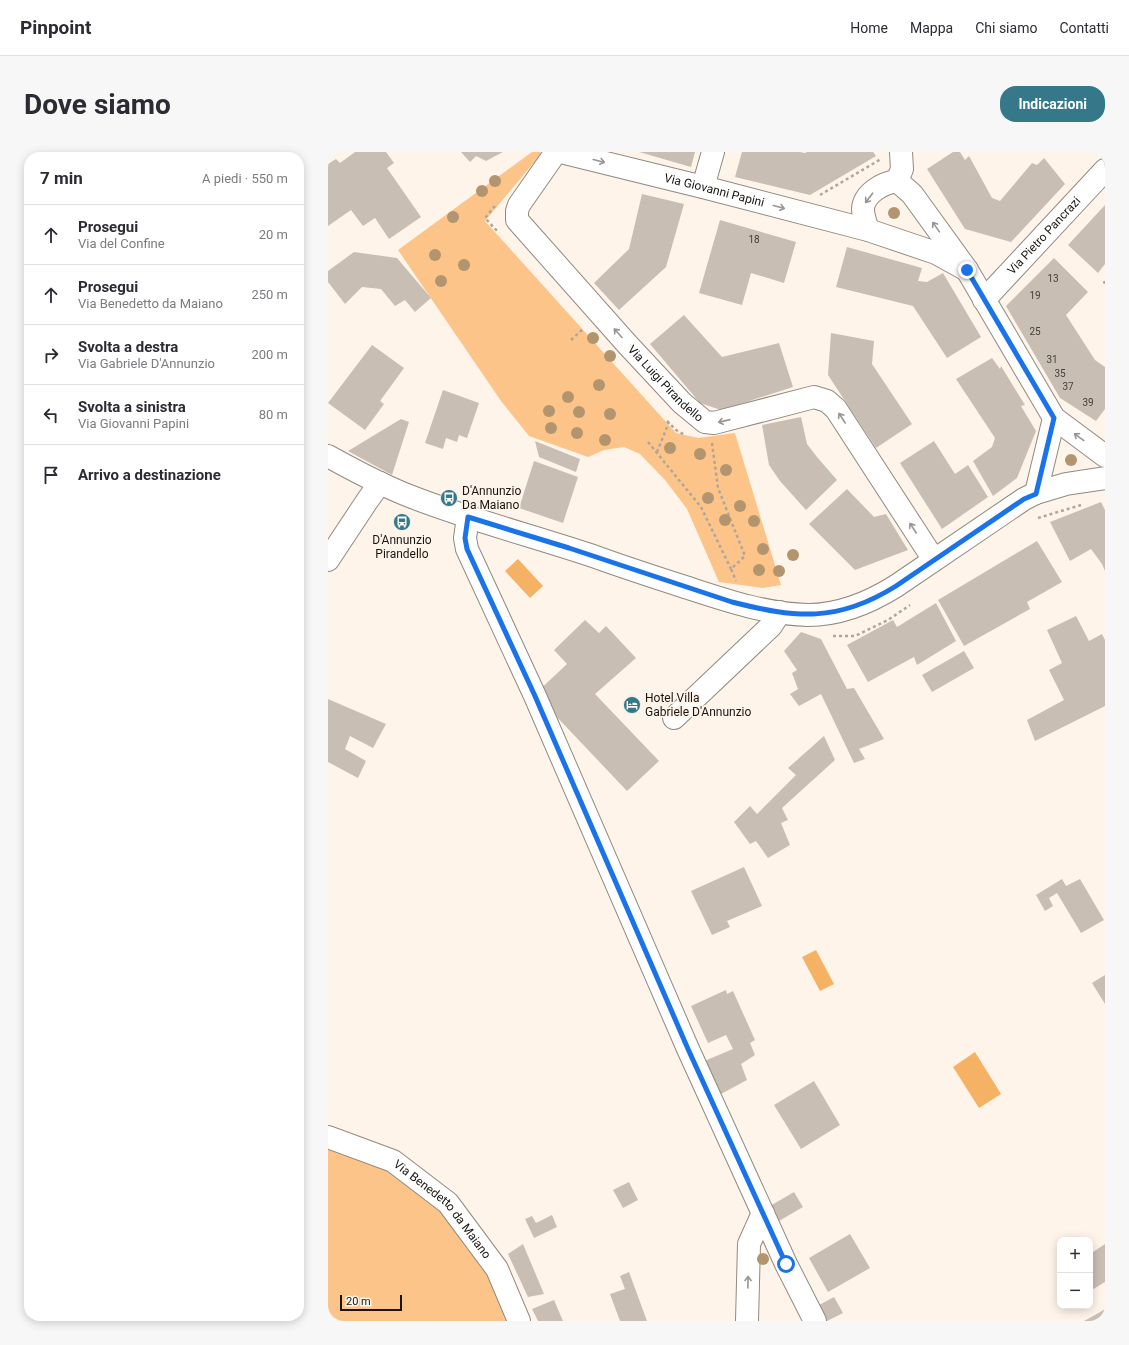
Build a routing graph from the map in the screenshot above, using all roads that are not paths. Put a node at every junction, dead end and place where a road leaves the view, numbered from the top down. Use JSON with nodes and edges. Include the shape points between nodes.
{"nodes":[{"id":1,"x":556,"y":152,"type":"edge"},
{"id":2,"x":561,"y":152,"type":"edge"},
{"id":3,"x":713,"y":152,"type":"edge"},
{"id":4,"x":894,"y":154,"type":"edge"},
{"id":5,"x":1105,"y":170,"type":"edge"},
{"id":6,"x":897,"y":181,"type":"junction"},
{"id":7,"x":703,"y":187,"type":"junction"},
{"id":8,"x":868,"y":230,"type":"junction"},
{"id":9,"x":967,"y":270,"type":"junction"},
{"id":10,"x":984,"y":300,"type":"junction"},
{"id":11,"x":1054,"y":418,"type":"junction"},
{"id":12,"x":328,"y":456,"type":"edge"},
{"id":13,"x":1105,"y":456,"type":"edge"},
{"id":14,"x":1104,"y":480,"type":"edge"},
{"id":15,"x":380,"y":484,"type":"junction"},
{"id":16,"x":1036,"y":494,"type":"junction"},
{"id":17,"x":468,"y":517,"type":"junction"},
{"id":18,"x":328,"y":560,"type":"edge"},
{"id":19,"x":934,"y":560,"type":"junction"},
{"id":20,"x":780,"y":612,"type":"junction"},
{"id":21,"x":674,"y":718,"type":"dead end"},
{"id":22,"x":328,"y":1137,"type":"edge"},
{"id":23,"x":763,"y":1213,"type":"junction"},
{"id":24,"x":519,"y":1321,"type":"edge"},
{"id":25,"x":747,"y":1321,"type":"edge"},
{"id":26,"x":815,"y":1321,"type":"edge"}],
"edges":[{"from":19,"to":1,"type":"street","name":"Via Luigi Pirandello","one_way":true,"via":[[831,404],[814,397],[714,423],[705,422],[682,403],[627,344],[517,220],[519,205]]},
{"from":2,"to":7,"type":"street","name":"Via Giovanni Papini","one_way":true},
{"from":3,"to":7,"type":"street"},
{"from":4,"to":6,"type":"street","via":[[902,169]]},
{"from":5,"to":10,"type":"street","name":"Via Pietro Pancrazi"},
{"from":6,"to":8,"type":"street","one_way":true,"via":[[879,187],[866,200],[863,211]]},
{"from":9,"to":6,"type":"street","one_way":true,"via":[[912,194]]},
{"from":7,"to":8,"type":"street","name":"Via Giovanni Papini","one_way":true},
{"from":8,"to":9,"type":"street","name":"Via Giovanni Papini","via":[[936,253]]},
{"from":9,"to":10,"type":"street"},
{"from":10,"to":11,"type":"street"},
{"from":13,"to":11,"type":"street","one_way":true},
{"from":11,"to":16,"type":"street"},
{"from":12,"to":15,"type":"street"},
{"from":14,"to":16,"type":"street","via":[[1066,484]]},
{"from":15,"to":17,"type":"street"},
{"from":15,"to":18,"type":"street"},
{"from":16,"to":19,"type":"street","via":[[1024,499]]},
{"from":17,"to":20,"type":"street","via":[[732,602]]},
{"from":17,"to":23,"type":"street","via":[[465,538],[467,549],[535,696]]},
{"from":19,"to":20,"type":"street","via":[[888,591],[854,607],[826,614]]},
{"from":20,"to":21,"type":"street","via":[[771,626]]},
{"from":22,"to":24,"type":"street","name":"Via Benedetto da Maiano","via":[[393,1161],[448,1203],[497,1269]]},
{"from":25,"to":23,"type":"street","one_way":true,"via":[[749,1244]]},
{"from":23,"to":26,"type":"street"}]}
